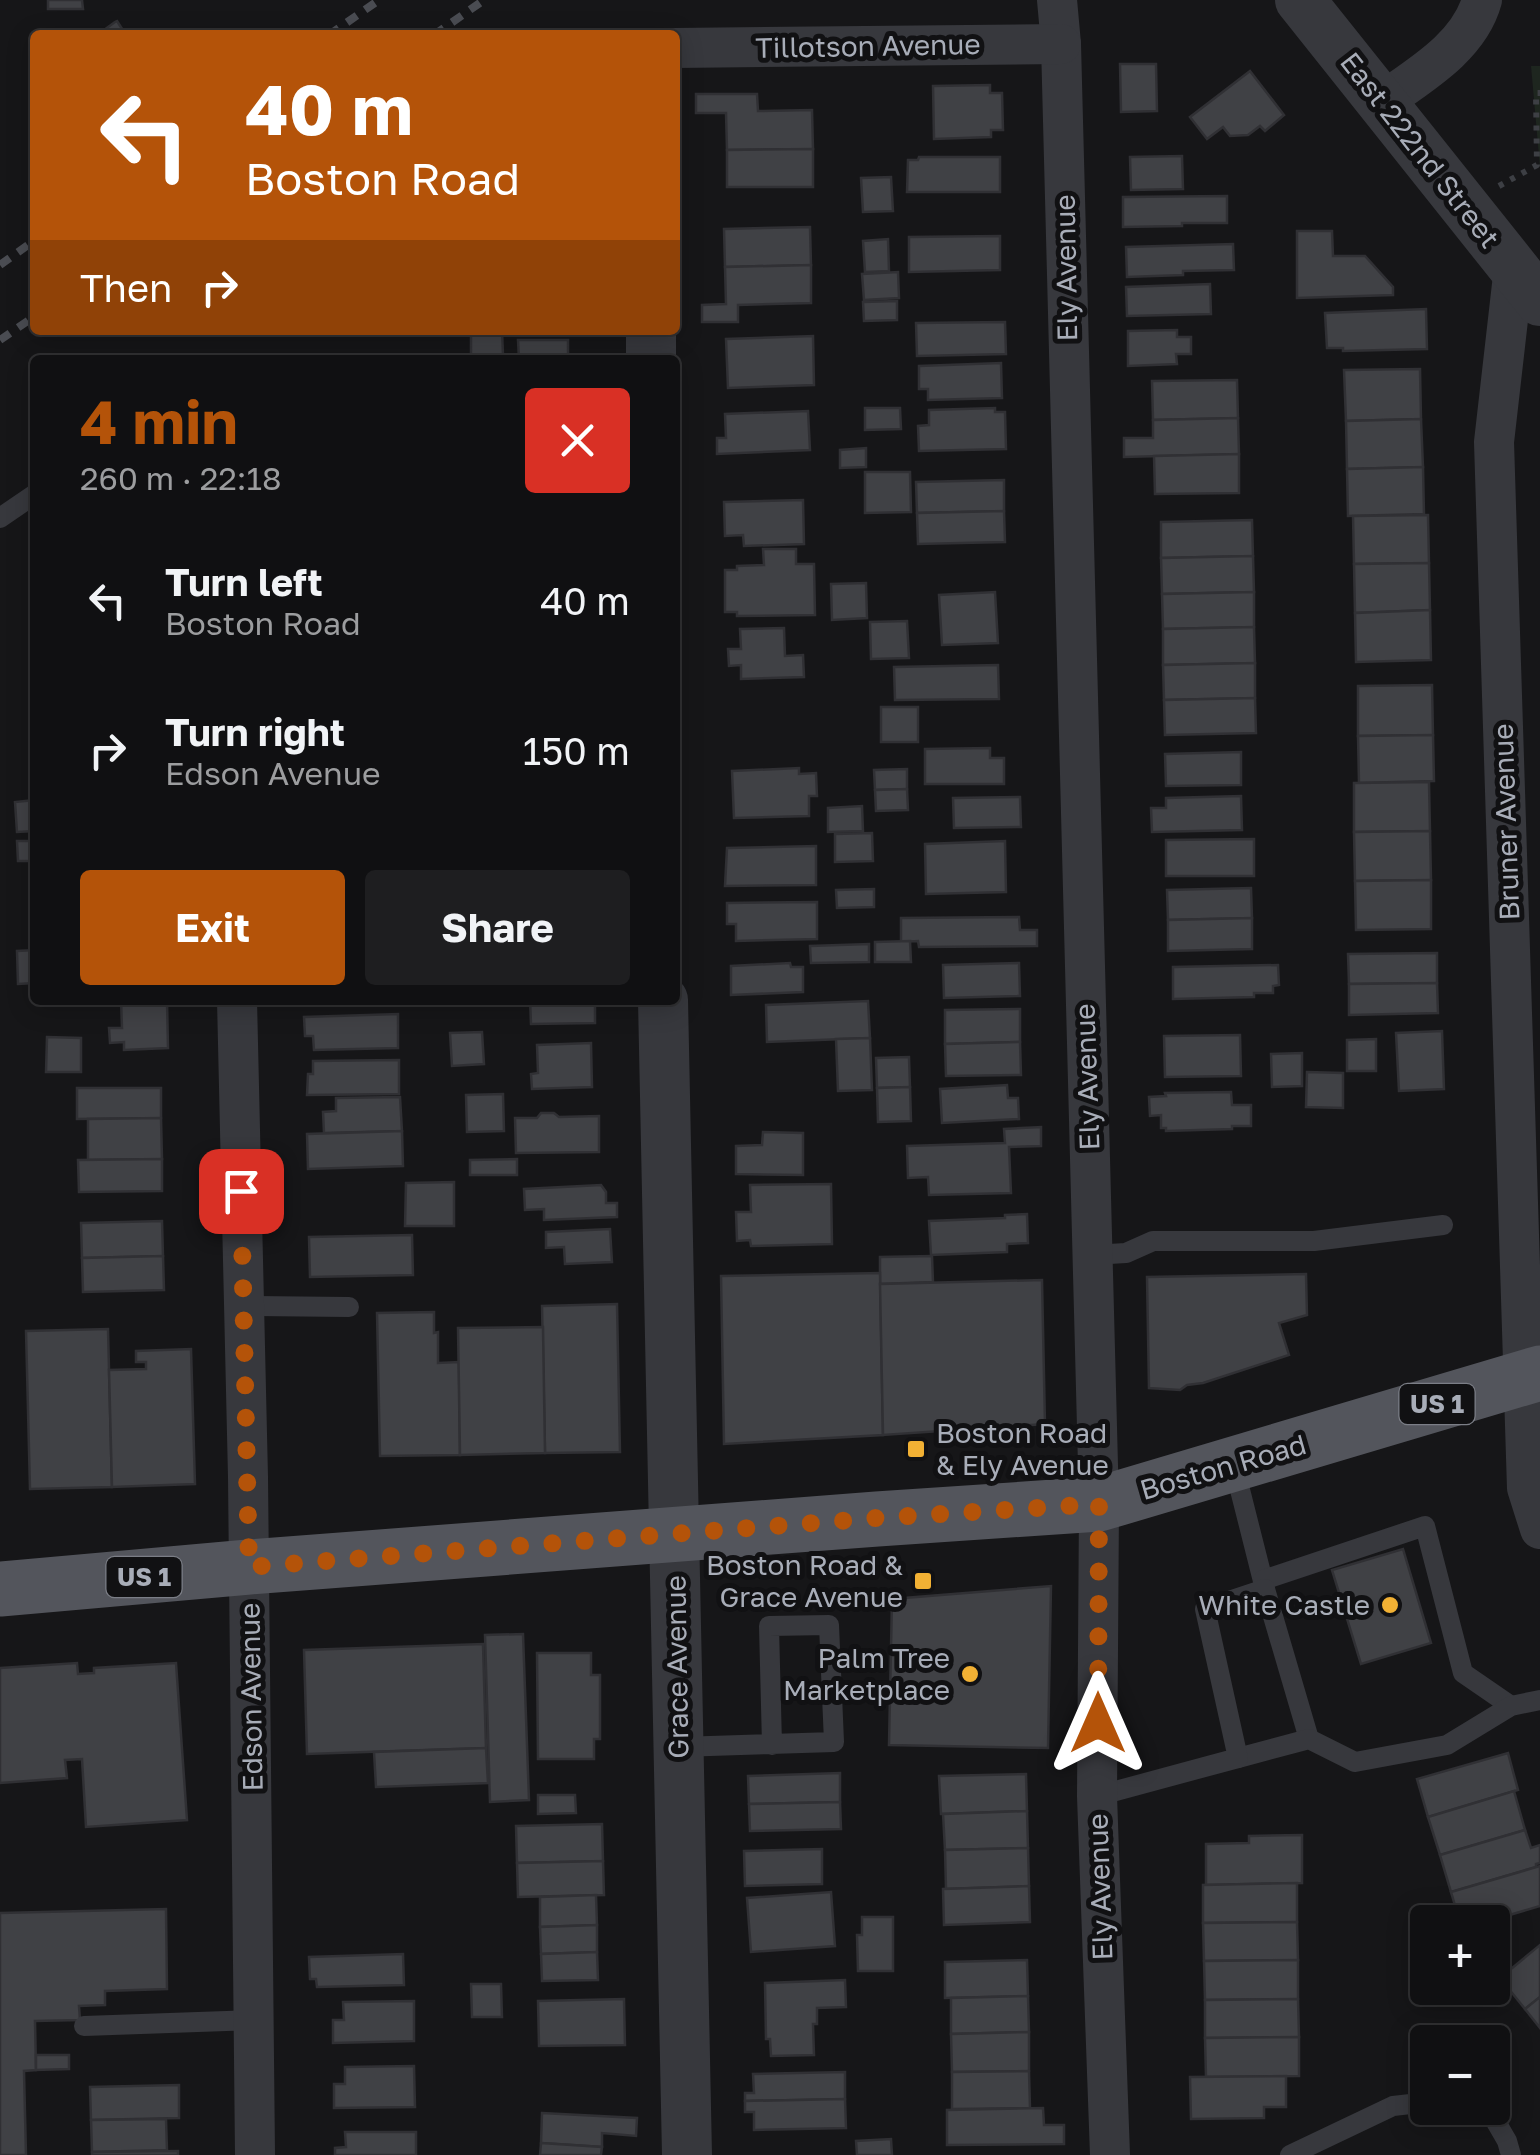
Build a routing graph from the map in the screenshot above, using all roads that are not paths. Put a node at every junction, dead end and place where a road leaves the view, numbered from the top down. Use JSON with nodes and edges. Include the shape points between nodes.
{"nodes":[{"id":1,"x":1057,"y":0,"type":"edge"},
{"id":2,"x":1300,"y":0,"type":"edge"},
{"id":3,"x":1482,"y":0,"type":"edge"},
{"id":4,"x":1061,"y":44,"type":"junction"},
{"id":5,"x":680,"y":48,"type":"edge"},
{"id":6,"x":1382,"y":102,"type":"junction"},
{"id":7,"x":1527,"y":284,"type":"edge"},
{"id":8,"x":30,"y":497,"type":"edge"},
{"id":9,"x":0,"y":518,"type":"edge"},
{"id":10,"x":237,"y":1005,"type":"edge"},
{"id":11,"x":663,"y":1005,"type":"edge"},
{"id":12,"x":1443,"y":1225,"type":"dead end"},
{"id":13,"x":1092,"y":1255,"type":"junction"},
{"id":14,"x":244,"y":1306,"type":"junction"},
{"id":15,"x":350,"y":1306,"type":"dead end"},
{"id":16,"x":1532,"y":1376,"type":"edge"},
{"id":17,"x":1234,"y":1464,"type":"junction"},
{"id":18,"x":1099,"y":1504,"type":"junction"},
{"id":19,"x":1540,"y":1529,"type":"edge"},
{"id":20,"x":674,"y":1535,"type":"junction"},
{"id":21,"x":249,"y":1567,"type":"junction"},
{"id":22,"x":1264,"y":1585,"type":"junction"},
{"id":23,"x":0,"y":1589,"type":"edge"},
{"id":24,"x":1540,"y":1700,"type":"edge"},
{"id":25,"x":1511,"y":1706,"type":"junction"},
{"id":26,"x":1310,"y":1738,"type":"junction"},
{"id":27,"x":772,"y":1745,"type":"junction"},
{"id":28,"x":678,"y":1747,"type":"junction"},
{"id":29,"x":1238,"y":1758,"type":"junction"},
{"id":30,"x":1097,"y":1796,"type":"junction"},
{"id":31,"x":255,"y":2020,"type":"junction"},
{"id":32,"x":84,"y":2026,"type":"dead end"},
{"id":33,"x":1410,"y":2104,"type":"edge"},
{"id":34,"x":1497,"y":2125,"type":"edge"},
{"id":35,"x":255,"y":2155,"type":"edge"},
{"id":36,"x":686,"y":2155,"type":"edge"},
{"id":37,"x":1110,"y":2155,"type":"edge"},
{"id":38,"x":1290,"y":2155,"type":"edge"},
{"id":39,"x":1511,"y":2155,"type":"edge"}],
"edges":[{"from":1,"to":4,"type":"street","name":"Ely Avenue"},
{"from":2,"to":6,"type":"street","name":"East 222nd Street"},
{"from":3,"to":6,"type":"street","via":[[1477,19],[1442,59]]},
{"from":4,"to":5,"type":"street","name":"Tillotson Avenue"},
{"from":4,"to":13,"type":"street","name":"Ely Avenue"},
{"from":6,"to":7,"type":"street","name":"East 222nd Street"},
{"from":7,"to":16,"type":"street","name":"Bruner Avenue","via":[[1494,442]]},
{"from":8,"to":9,"type":"lane"},
{"from":10,"to":14,"type":"street","name":"Edson Avenue"},
{"from":11,"to":20,"type":"street","name":"Grace Avenue"},
{"from":12,"to":13,"type":"lane","via":[[1314,1241],[1154,1242],[1126,1253]]},
{"from":13,"to":18,"type":"street","name":"Ely Avenue"},
{"from":14,"to":15,"type":"lane"},
{"from":14,"to":21,"type":"street","name":"Edson Avenue"},
{"from":16,"to":17,"type":"main road","name":"Boston Road","number":"US 1"},
{"from":16,"to":19,"type":"street","name":"Bruner Avenue","via":[[1527,1488]]},
{"from":17,"to":18,"type":"main road","name":"Boston Road","number":"US 1"},
{"from":17,"to":22,"type":"lane"},
{"from":18,"to":20,"type":"main road","name":"Boston Road","number":"US 1"},
{"from":18,"to":30,"type":"street","name":"Ely Avenue"},
{"from":20,"to":21,"type":"main road","name":"Boston Road","number":"US 1"},
{"from":20,"to":28,"type":"street","name":"Grace Avenue"},
{"from":21,"to":23,"type":"main road","name":"Boston Road","number":"US 1"},
{"from":21,"to":31,"type":"street","name":"Edson Avenue"},
{"from":22,"to":25,"type":"lane","via":[[1425,1526],[1463,1673]]},
{"from":22,"to":26,"type":"lane"},
{"from":22,"to":29,"type":"lane","via":[[1205,1609]]},
{"from":24,"to":25,"type":"lane"},
{"from":25,"to":26,"type":"lane","via":[[1447,1746],[1355,1762]]},
{"from":26,"to":29,"type":"lane"},
{"from":27,"to":27,"type":"lane","via":[[834,1742],[828,1625],[769,1626]]},
{"from":27,"to":28,"type":"lane"},
{"from":28,"to":36,"type":"street","name":"Grace Avenue"},
{"from":29,"to":30,"type":"lane"},
{"from":30,"to":37,"type":"street","name":"Ely Avenue"},
{"from":31,"to":32,"type":"lane"},
{"from":31,"to":35,"type":"street","name":"Edson Avenue"},
{"from":33,"to":38,"type":"lane"},
{"from":34,"to":39,"type":"lane"}]}
